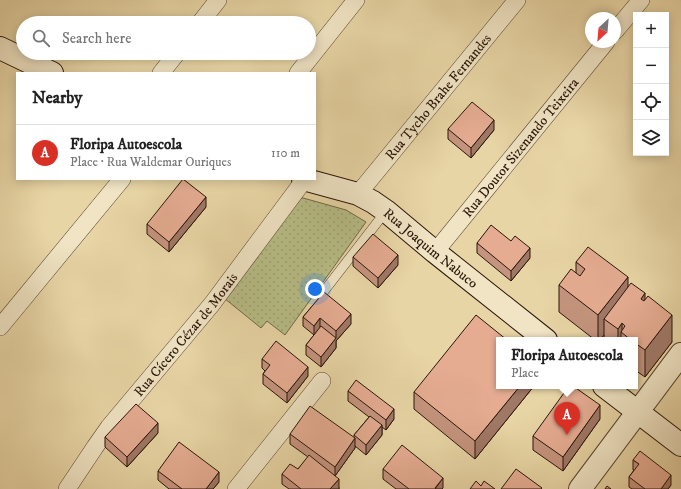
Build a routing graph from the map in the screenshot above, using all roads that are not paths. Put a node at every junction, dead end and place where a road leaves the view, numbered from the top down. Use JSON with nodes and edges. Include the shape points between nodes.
{"nodes":[{"id":1,"x":218,"y":0,"type":"edge"},
{"id":2,"x":356,"y":0,"type":"edge"},
{"id":3,"x":517,"y":0,"type":"edge"},
{"id":4,"x":641,"y":0,"type":"edge"},
{"id":5,"x":205,"y":16,"type":"edge"},
{"id":6,"x":621,"y":24,"type":"edge"},
{"id":7,"x":0,"y":48,"type":"edge"},
{"id":8,"x":601,"y":48,"type":"edge"},
{"id":9,"x":316,"y":50,"type":"edge"},
{"id":10,"x":16,"y":56,"type":"edge"},
{"id":11,"x":25,"y":60,"type":"edge"},
{"id":12,"x":171,"y":60,"type":"edge"},
{"id":13,"x":308,"y":60,"type":"edge"},
{"id":14,"x":50,"y":72,"type":"edge"},
{"id":15,"x":162,"y":72,"type":"edge"},
{"id":16,"x":299,"y":72,"type":"edge"},
{"id":17,"x":121,"y":180,"type":"edge"},
{"id":18,"x":303,"y":180,"type":"edge"},
{"id":19,"x":308,"y":180,"type":"edge"},
{"id":20,"x":358,"y":194,"type":"junction"},
{"id":21,"x":386,"y":211,"type":"junction"},
{"id":22,"x":435,"y":252,"type":"junction"},
{"id":23,"x":320,"y":295,"type":"edge"},
{"id":24,"x":0,"y":327,"type":"edge"},
{"id":25,"x":542,"y":337,"type":"edge"},
{"id":26,"x":681,"y":354,"type":"edge"},
{"id":27,"x":322,"y":381,"type":"dead end"},
{"id":28,"x":608,"y":389,"type":"edge"},
{"id":29,"x":638,"y":412,"type":"junction"},
{"id":30,"x":681,"y":445,"type":"edge"},
{"id":31,"x":67,"y":489,"type":"edge"},
{"id":32,"x":236,"y":489,"type":"edge"},
{"id":33,"x":580,"y":489,"type":"edge"}],
"edges":[{"from":1,"to":5,"type":"street"},
{"from":2,"to":9,"type":"street"},
{"from":3,"to":20,"type":"street","name":"Rua Tycho Brahe Fernandes"},
{"from":4,"to":6,"type":"street"},
{"from":7,"to":10,"type":"main road"},
{"from":8,"to":22,"type":"street","name":"Rua Doutor Sizenando Teixeira"},
{"from":11,"to":14,"type":"main road"},
{"from":12,"to":15,"type":"street"},
{"from":13,"to":16,"type":"street"},
{"from":17,"to":24,"type":"street"},
{"from":18,"to":31,"type":"street","name":"Rua Cícero Cézar de Morais","via":[[212,304],[109,427]]},
{"from":19,"to":20,"type":"main road","name":"Rua Joaquim Nabuco"},
{"from":20,"to":21,"type":"main road","name":"Rua Joaquim Nabuco"},
{"from":21,"to":22,"type":"main road","name":"Rua Joaquim Nabuco"},
{"from":21,"to":23,"type":"lane"},
{"from":22,"to":25,"type":"main road","name":"Rua Joaquim Nabuco"},
{"from":26,"to":29,"type":"main road"},
{"from":27,"to":32,"type":"street"},
{"from":28,"to":29,"type":"main road"},
{"from":29,"to":30,"type":"main road"},
{"from":29,"to":33,"type":"main road"}]}
